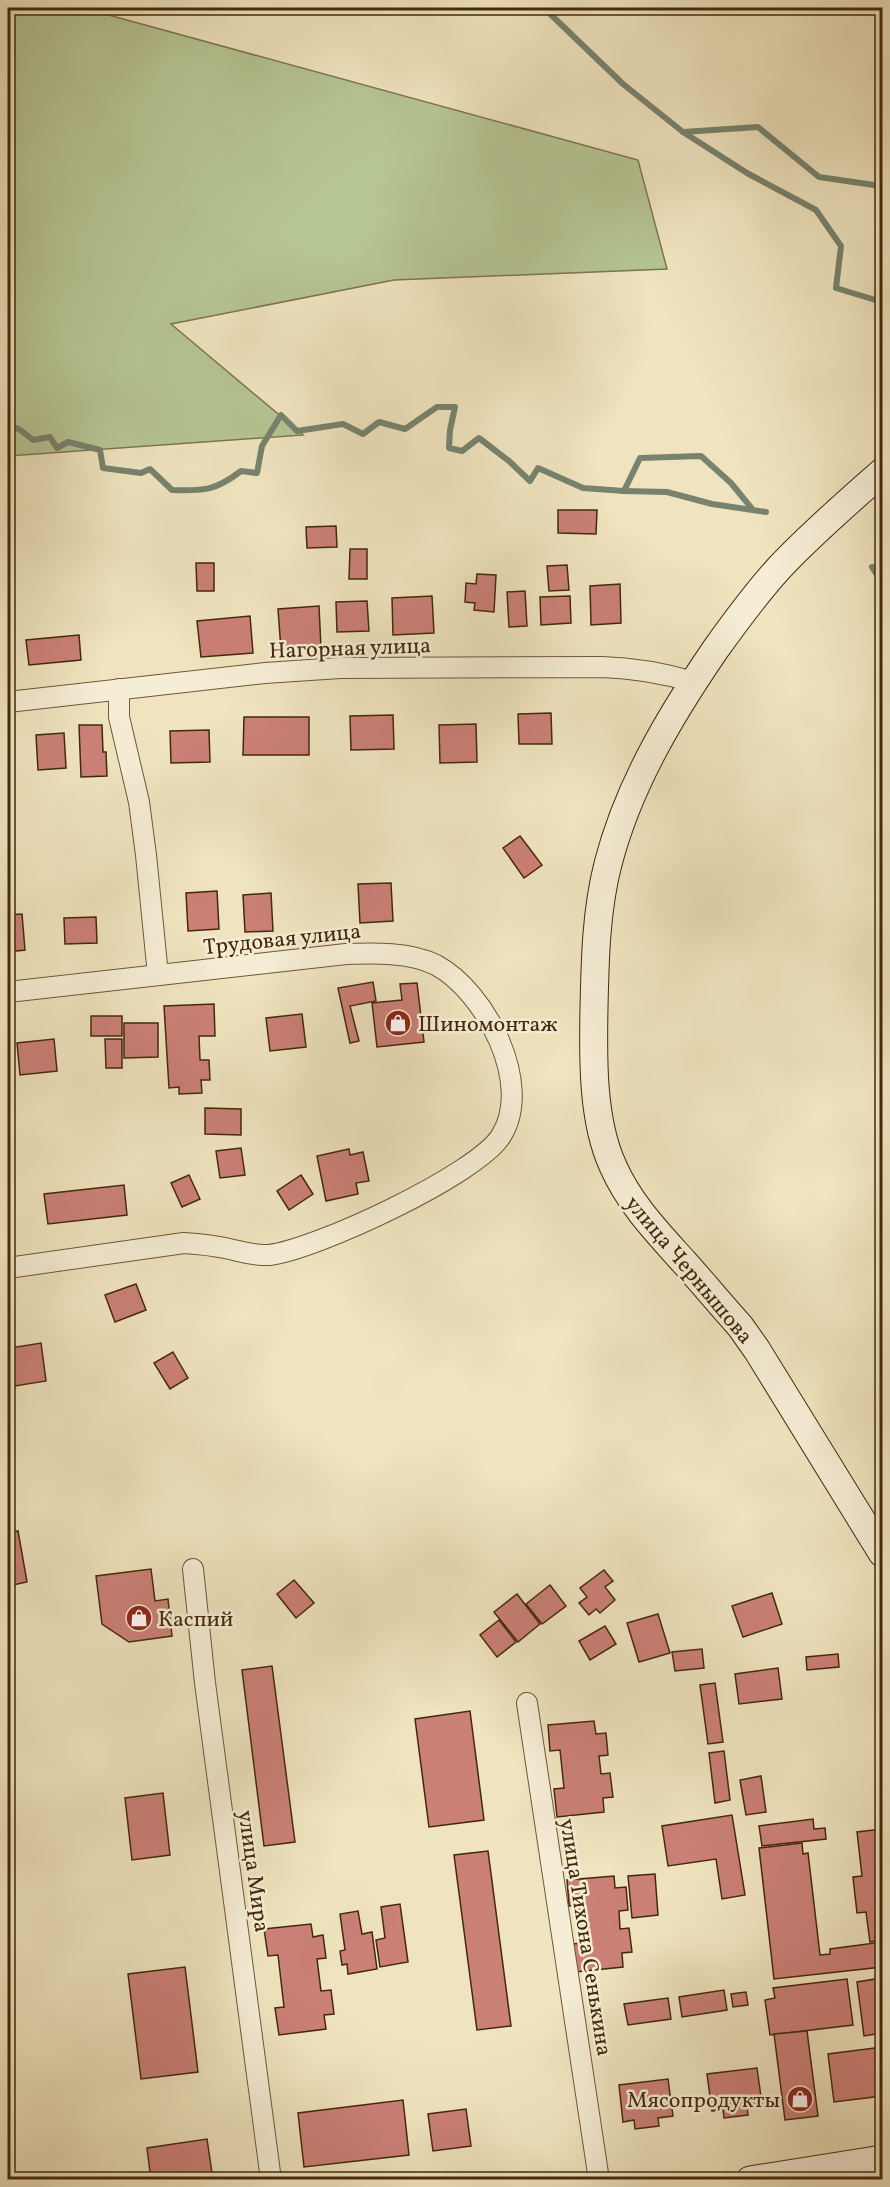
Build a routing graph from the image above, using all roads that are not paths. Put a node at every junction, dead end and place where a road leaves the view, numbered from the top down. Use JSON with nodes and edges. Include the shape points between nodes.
{"nodes":[{"id":1,"x":882,"y":472,"type":"edge"},
{"id":2,"x":694,"y":682,"type":"junction"},
{"id":3,"x":119,"y":689,"type":"junction"},
{"id":4,"x":8,"y":702,"type":"edge"},
{"id":5,"x":158,"y":975,"type":"junction"},
{"id":6,"x":8,"y":992,"type":"edge"},
{"id":7,"x":8,"y":1268,"type":"edge"},
{"id":8,"x":882,"y":1553,"type":"edge"},
{"id":9,"x":193,"y":1569,"type":"dead end"},
{"id":10,"x":527,"y":1703,"type":"dead end"},
{"id":11,"x":882,"y":2159,"type":"edge"},
{"id":12,"x":272,"y":2180,"type":"edge"},
{"id":13,"x":599,"y":2180,"type":"edge"},
{"id":14,"x":750,"y":2180,"type":"edge"}],
"edges":[{"from":1,"to":2,"type":"main road","name":"улица Чернышова","via":[[779,568],[732,626]]},
{"from":2,"to":3,"type":"street","name":"Нагорная улица","via":[[638,668],[340,668]]},
{"from":2,"to":8,"type":"main road","name":"улица Чернышова","via":[[651,753],[607,865],[597,932],[594,997],[595,1085],[601,1125],[611,1163],[627,1195],[740,1326]]},
{"from":3,"to":4,"type":"street","name":"Нагорная улица"},
{"from":3,"to":5,"type":"street","via":[[119,717],[139,802]]},
{"from":5,"to":6,"type":"street","name":"Трудовая улица"},
{"from":5,"to":7,"type":"street","name":"Трудовая улица","via":[[346,954],[374,953],[435,965],[464,987],[476,1002],[507,1059],[512,1090],[509,1118],[502,1136],[474,1162],[447,1178],[355,1226],[290,1252],[248,1254],[184,1244]]},
{"from":9,"to":12,"type":"street","name":"улица Мира"},
{"from":10,"to":13,"type":"street","name":"улица Тихона Сенькина"},
{"from":11,"to":14,"type":"main road"}]}
